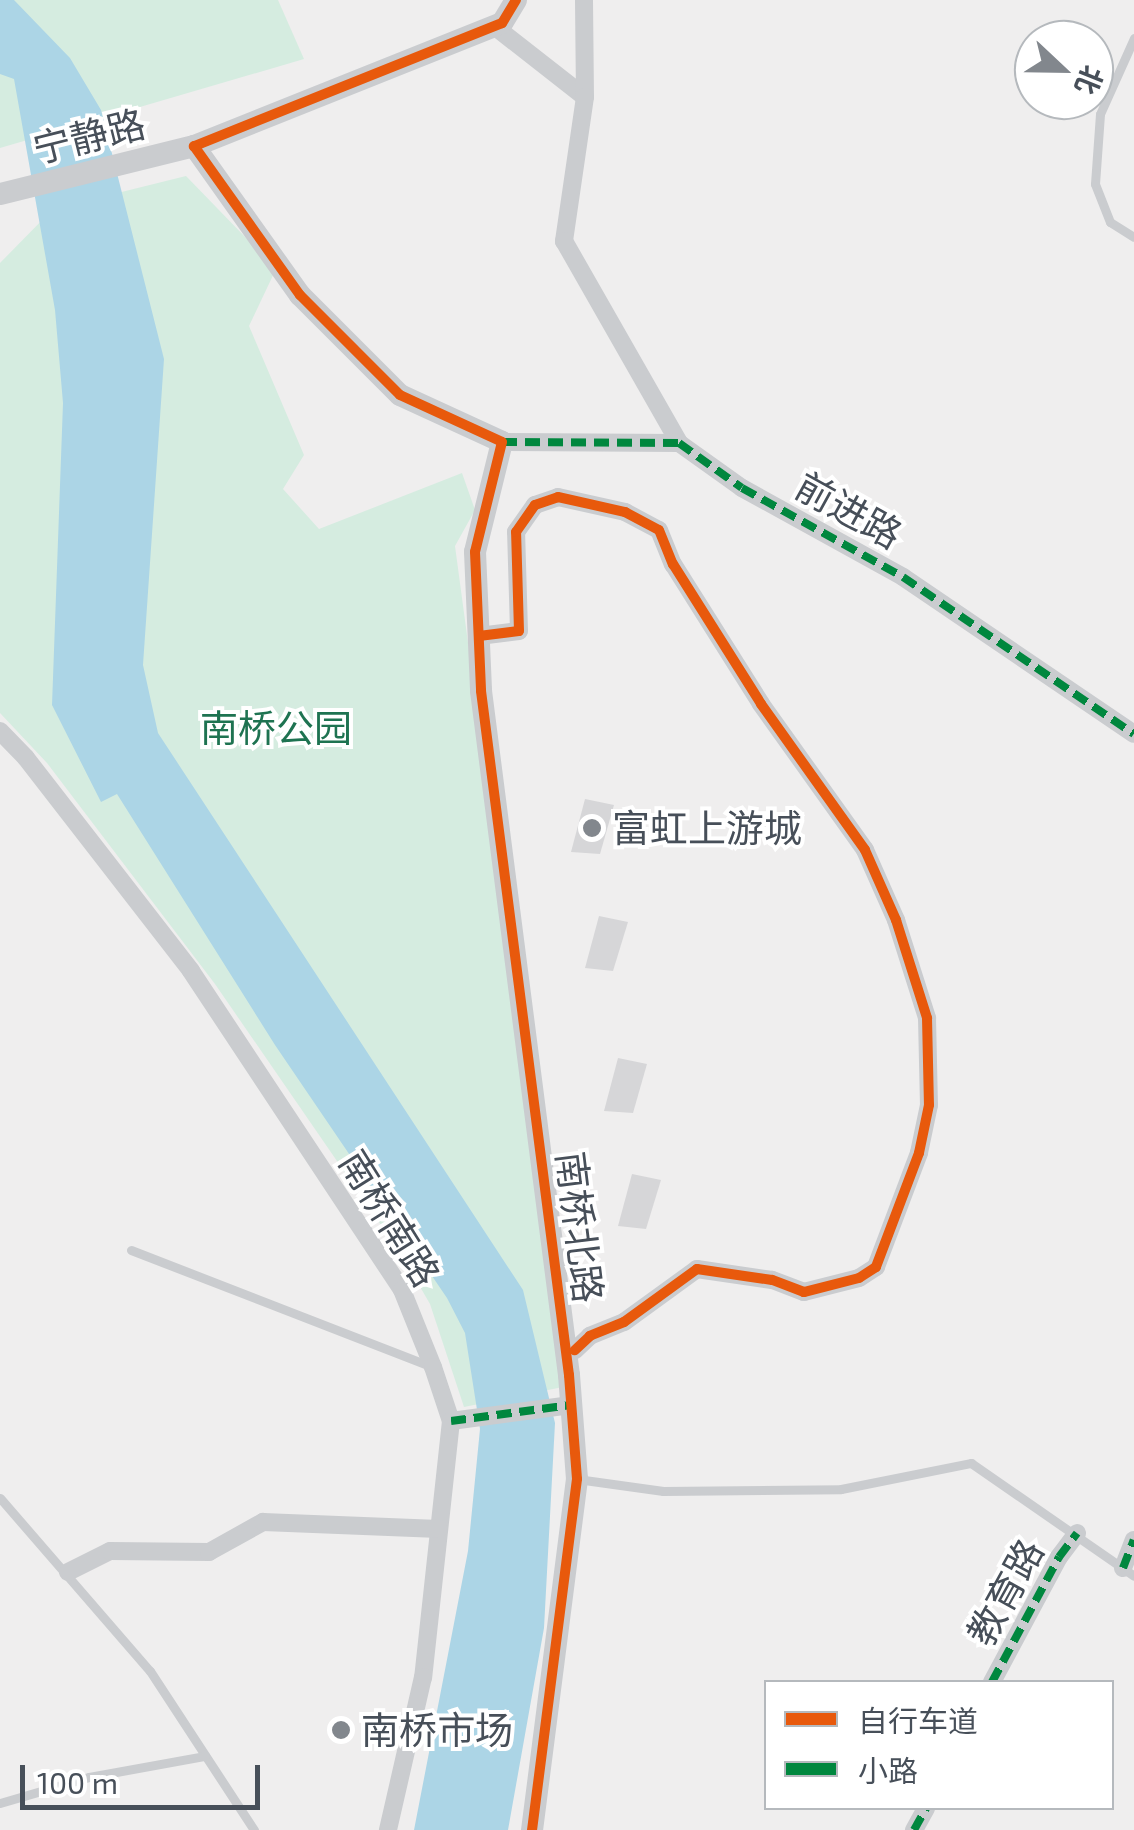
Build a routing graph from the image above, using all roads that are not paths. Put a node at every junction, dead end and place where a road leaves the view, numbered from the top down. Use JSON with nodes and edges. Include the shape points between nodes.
{"nodes":[{"id":1,"x":516,"y":0,"type":"edge"},
{"id":2,"x":584,"y":0,"type":"edge"},
{"id":3,"x":494,"y":26,"type":"junction"},
{"id":4,"x":1134,"y":38,"type":"edge"},
{"id":5,"x":585,"y":97,"type":"junction"},
{"id":6,"x":194,"y":146,"type":"junction"},
{"id":7,"x":0,"y":194,"type":"edge"},
{"id":8,"x":1134,"y":237,"type":"edge"},
{"id":9,"x":502,"y":442,"type":"junction"},
{"id":10,"x":679,"y":442,"type":"junction"},
{"id":11,"x":479,"y":636,"type":"junction"},
{"id":12,"x":0,"y":731,"type":"edge"},
{"id":13,"x":1134,"y":734,"type":"edge"},
{"id":14,"x":131,"y":1250,"type":"dead end"},
{"id":15,"x":574,"y":1350,"type":"joint"},
{"id":16,"x":432,"y":1367,"type":"junction"},
{"id":17,"x":569,"y":1375,"type":"junction"},
{"id":18,"x":571,"y":1405,"type":"junction"},
{"id":19,"x":452,"y":1421,"type":"junction"},
{"id":20,"x":577,"y":1480,"type":"junction"},
{"id":21,"x":2,"y":1504,"type":"edge"},
{"id":22,"x":440,"y":1529,"type":"junction"},
{"id":23,"x":1077,"y":1533,"type":"junction"},
{"id":24,"x":1134,"y":1540,"type":"edge"},
{"id":25,"x":68,"y":1572,"type":"junction"},
{"id":26,"x":1128,"y":1572,"type":"edge"},
{"id":27,"x":993,"y":1680,"type":"edge"},
{"id":28,"x":205,"y":1756,"type":"junction"},
{"id":29,"x":0,"y":1803,"type":"edge"},
{"id":30,"x":254,"y":1830,"type":"edge"},
{"id":31,"x":388,"y":1830,"type":"edge"},
{"id":32,"x":532,"y":1830,"type":"edge"}],
"edges":[{"from":1,"to":3,"type":"street"},
{"from":2,"to":5,"type":"street"},
{"from":3,"to":5,"type":"street"},
{"from":3,"to":6,"type":"street","name":"宁静路"},
{"from":4,"to":8,"type":"lane","via":[[1095,141],[1095,184],[1110,222]]},
{"from":5,"to":10,"type":"street","via":[[564,240]]},
{"from":6,"to":7,"type":"street","name":"宁静路"},
{"from":6,"to":9,"type":"street","via":[[300,295],[400,396]]},
{"from":9,"to":10,"type":"street"},
{"from":9,"to":11,"type":"street","name":"南桥北路","via":[[475,552]]},
{"from":10,"to":13,"type":"street","name":"前进路","via":[[742,488],[903,577]]},
{"from":11,"to":15,"type":"street","via":[[519,631],[516,532],[536,505],[558,496],[626,512],[658,530],[761,704],[865,850],[927,1018],[923,1137],[876,1267],[804,1292],[772,1280],[697,1269]]},
{"from":11,"to":17,"type":"street","name":"南桥北路"},
{"from":12,"to":16,"type":"street","name":"南桥南路","via":[[191,971],[402,1290]]},
{"from":14,"to":16,"type":"lane"},
{"from":15,"to":17,"type":"lane"},
{"from":16,"to":19,"type":"street","name":"南桥南路"},
{"from":17,"to":18,"type":"street","name":"南桥北路"},
{"from":18,"to":19,"type":"street"},
{"from":18,"to":20,"type":"street","name":"南桥北路"},
{"from":19,"to":22,"type":"street","name":"南桥南路"},
{"from":20,"to":23,"type":"lane","via":[[663,1491],[841,1489],[971,1463]]},
{"from":20,"to":32,"type":"street","name":"南桥北路"},
{"from":21,"to":25,"type":"lane"},
{"from":22,"to":25,"type":"street","via":[[263,1522],[209,1552],[110,1551]]},
{"from":22,"to":31,"type":"street","name":"南桥南路","via":[[424,1676]]},
{"from":23,"to":26,"type":"lane"},
{"from":23,"to":27,"type":"street","name":"教育路"},
{"from":24,"to":26,"type":"street"},
{"from":25,"to":28,"type":"lane","via":[[150,1672]]},
{"from":28,"to":29,"type":"lane","via":[[90,1777]]},
{"from":28,"to":30,"type":"lane"}]}
